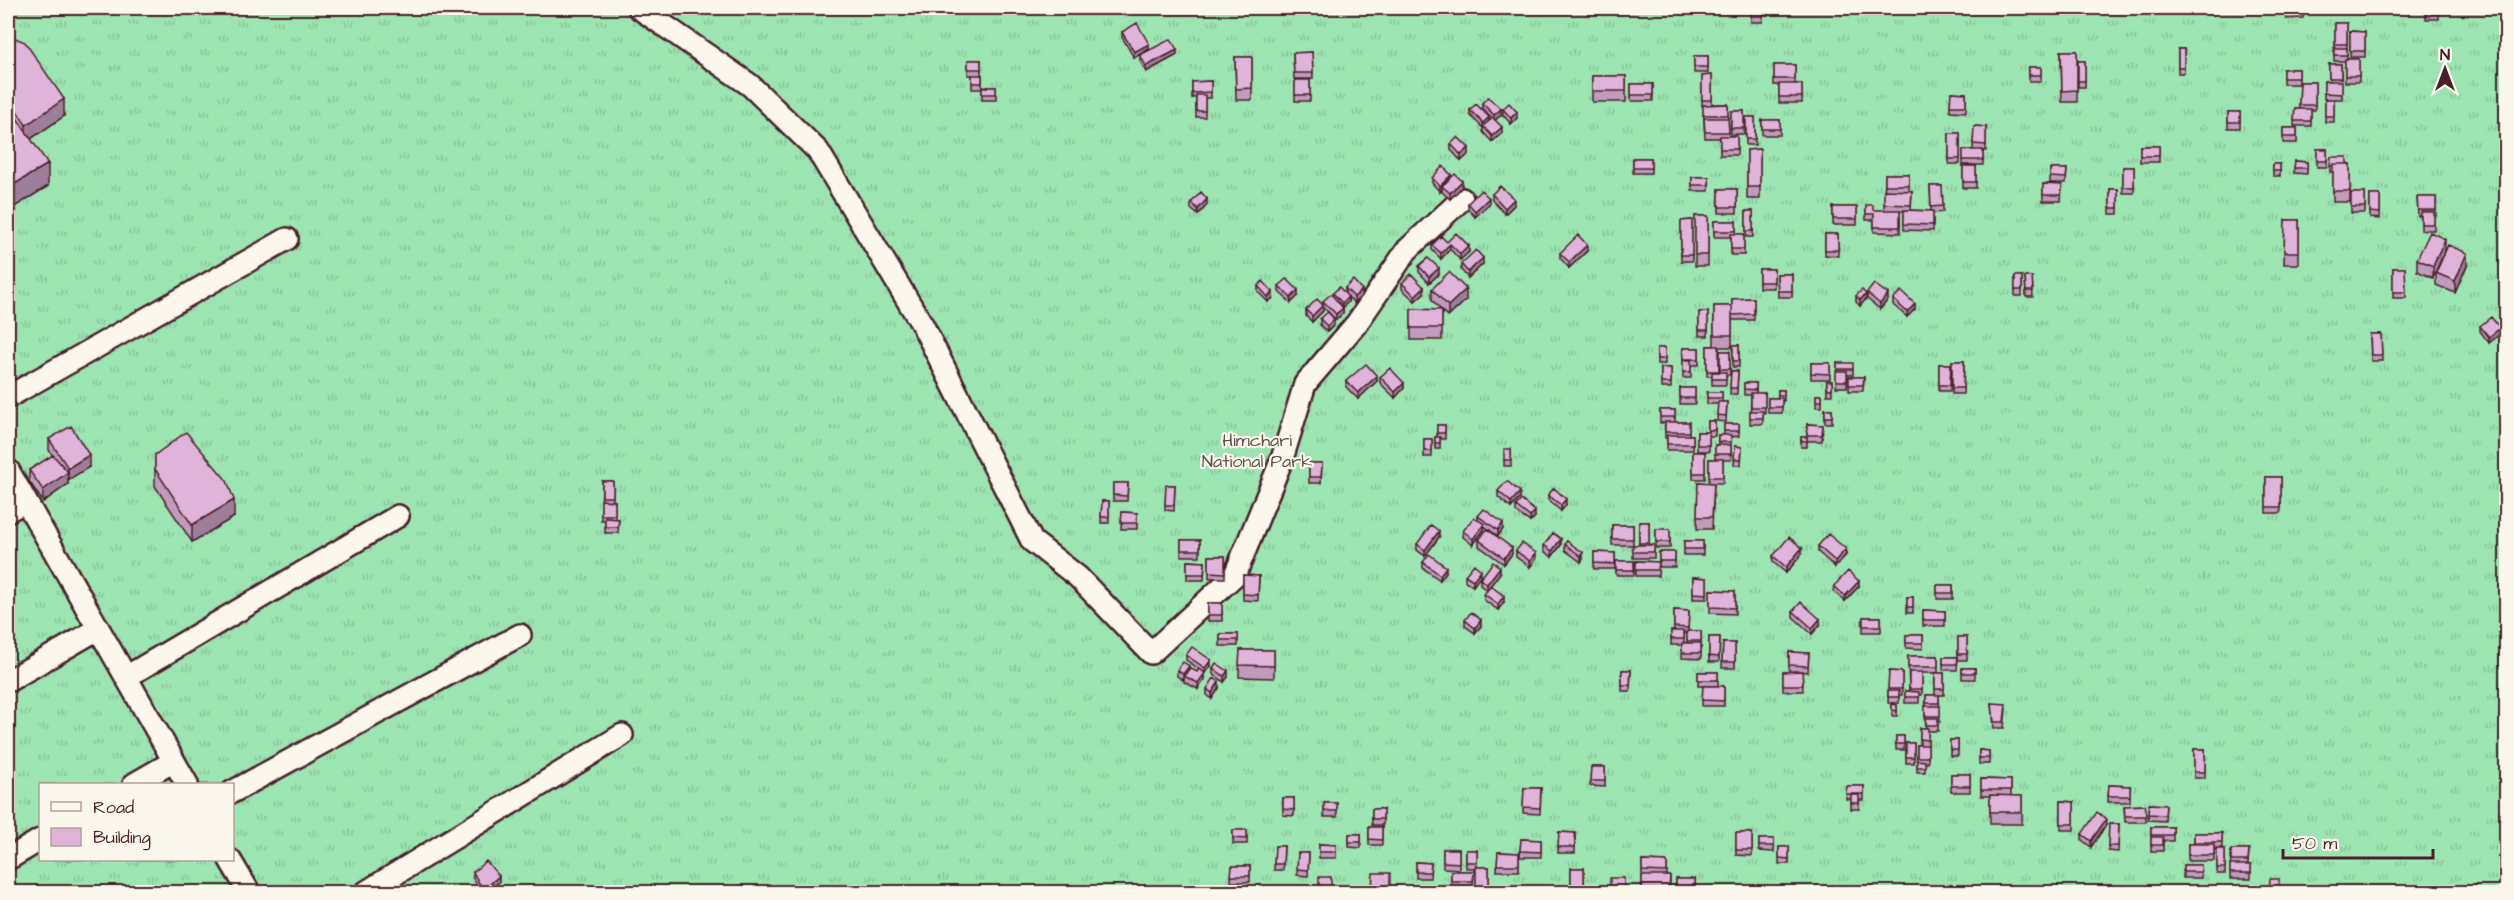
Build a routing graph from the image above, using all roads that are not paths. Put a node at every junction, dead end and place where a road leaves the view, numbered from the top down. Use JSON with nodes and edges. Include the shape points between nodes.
{"nodes":[{"id":1,"x":639,"y":8,"type":"edge"},
{"id":2,"x":1462,"y":199,"type":"dead end"},
{"id":3,"x":287,"y":239,"type":"dead end"},
{"id":4,"x":8,"y":397,"type":"edge"},
{"id":5,"x":8,"y":471,"type":"edge"},
{"id":6,"x":16,"y":506,"type":"edge"},
{"id":7,"x":398,"y":516,"type":"dead end"},
{"id":8,"x":98,"y":629,"type":"junction"},
{"id":9,"x":520,"y":635,"type":"dead end"},
{"id":10,"x":126,"y":677,"type":"junction"},
{"id":11,"x":8,"y":681,"type":"edge"},
{"id":12,"x":622,"y":735,"type":"dead end"},
{"id":13,"x":174,"y":761,"type":"junction"},
{"id":14,"x":136,"y":783,"type":"edge"},
{"id":15,"x":186,"y":783,"type":"edge"},
{"id":16,"x":234,"y":791,"type":"edge"},
{"id":17,"x":39,"y":841,"type":"edge"},
{"id":18,"x":8,"y":859,"type":"edge"},
{"id":19,"x":231,"y":861,"type":"edge"},
{"id":20,"x":249,"y":892,"type":"edge"},
{"id":21,"x":366,"y":892,"type":"edge"}],
"edges":[{"from":1,"to":2,"type":"street","via":[[750,85],[818,151],[923,326],[1032,541],[1078,577],[1151,653],[1235,575],[1282,459],[1305,384],[1357,323],[1407,250]]},
{"from":3,"to":4,"type":"street"},
{"from":5,"to":6,"type":"street"},
{"from":6,"to":8,"type":"street"},
{"from":7,"to":10,"type":"street"},
{"from":8,"to":10,"type":"street"},
{"from":8,"to":11,"type":"street"},
{"from":9,"to":16,"type":"street"},
{"from":10,"to":13,"type":"street"},
{"from":12,"to":21,"type":"street"},
{"from":13,"to":14,"type":"street"},
{"from":13,"to":15,"type":"street"},
{"from":17,"to":18,"type":"street"},
{"from":19,"to":20,"type":"street"}]}
